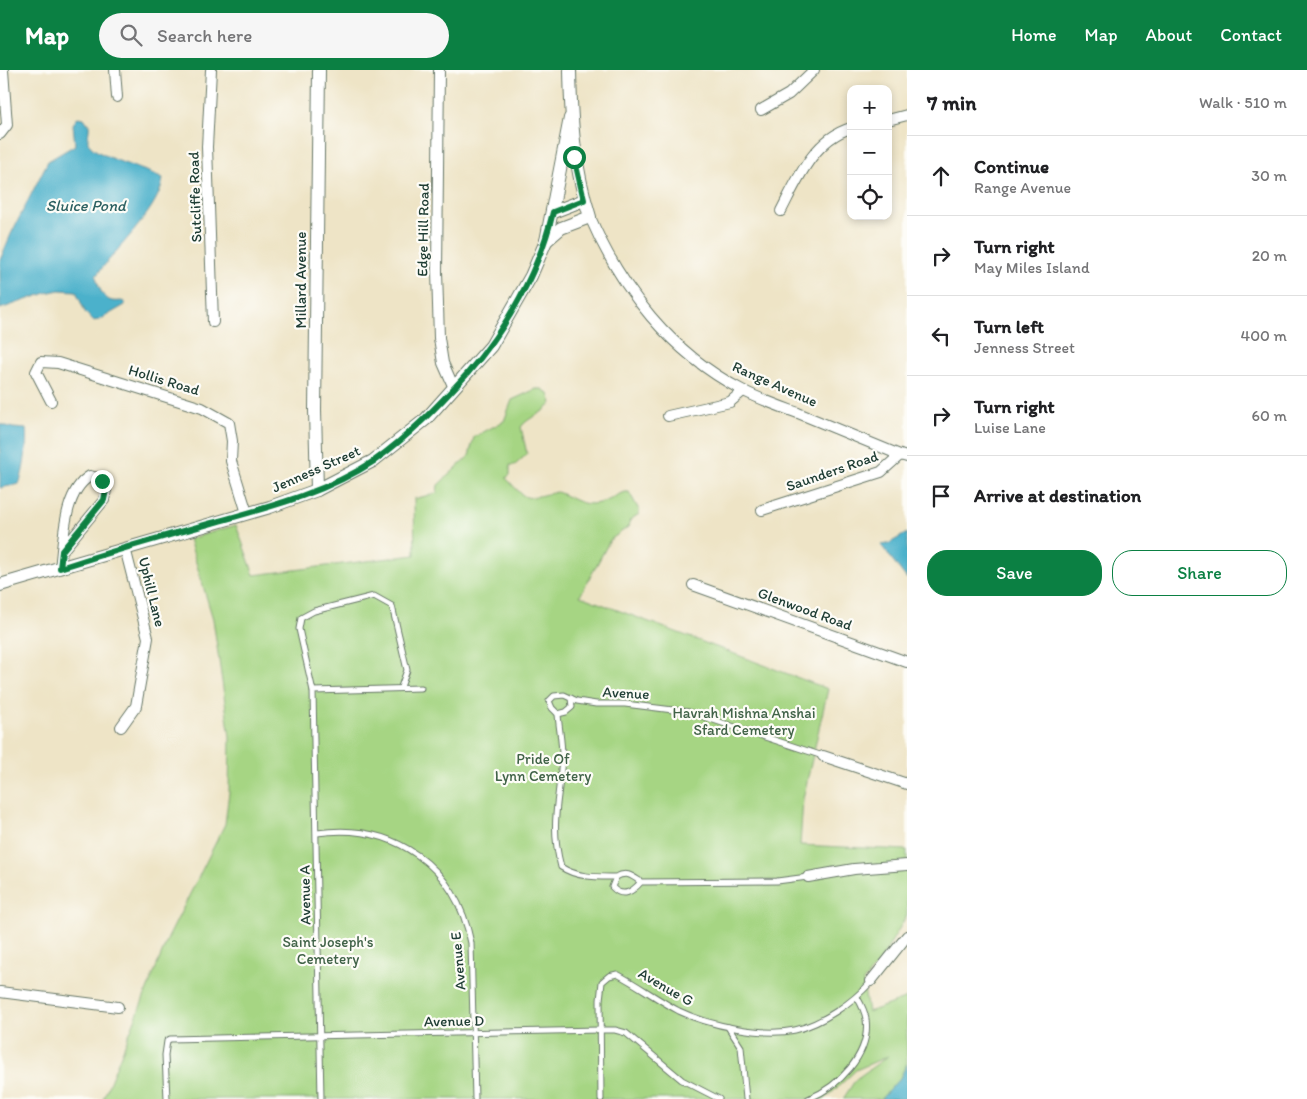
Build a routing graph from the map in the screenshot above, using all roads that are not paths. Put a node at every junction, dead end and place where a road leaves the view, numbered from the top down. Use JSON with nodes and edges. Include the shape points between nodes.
{"nodes":[{"id":1,"x":3,"y":70,"type":"edge"},
{"id":2,"x":115,"y":70,"type":"edge"},
{"id":3,"x":211,"y":70,"type":"edge"},
{"id":4,"x":319,"y":70,"type":"edge"},
{"id":5,"x":439,"y":70,"type":"edge"},
{"id":6,"x":570,"y":70,"type":"edge"},
{"id":7,"x":814,"y":70,"type":"edge"},
{"id":8,"x":117,"y":97,"type":"dead end"},
{"id":9,"x":761,"y":110,"type":"dead end"},
{"id":10,"x":907,"y":115,"type":"edge"},
{"id":11,"x":570,"y":118,"type":"junction"},
{"id":12,"x":892,"y":119,"type":"edge"},
{"id":13,"x":847,"y":130,"type":"edge"},
{"id":14,"x":0,"y":134,"type":"edge"},
{"id":15,"x":584,"y":200,"type":"junction"},
{"id":16,"x":781,"y":211,"type":"dead end"},
{"id":17,"x":553,"y":212,"type":"junction"},
{"id":18,"x":590,"y":217,"type":"junction"},
{"id":19,"x":546,"y":242,"type":"junction"},
{"id":20,"x":213,"y":322,"type":"dead end"},
{"id":21,"x":454,"y":388,"type":"junction"},
{"id":22,"x":743,"y":391,"type":"junction"},
{"id":23,"x":51,"y":402,"type":"dead end"},
{"id":24,"x":668,"y":416,"type":"dead end"},
{"id":25,"x":903,"y":456,"type":"edge"},
{"id":26,"x":318,"y":490,"type":"junction"},
{"id":27,"x":762,"y":510,"type":"dead end"},
{"id":28,"x":248,"y":513,"type":"junction"},
{"id":29,"x":125,"y":548,"type":"junction"},
{"id":30,"x":62,"y":551,"type":"junction"},
{"id":31,"x":60,"y":568,"type":"junction"},
{"id":32,"x":0,"y":585,"type":"edge"},
{"id":33,"x":692,"y":585,"type":"dead end"},
{"id":34,"x":907,"y":662,"type":"edge"},
{"id":35,"x":400,"y":688,"type":"junction"},
{"id":36,"x":421,"y":688,"type":"dead end"},
{"id":37,"x":313,"y":691,"type":"junction"},
{"id":38,"x":571,"y":698,"type":"junction"},
{"id":39,"x":558,"y":714,"type":"junction"},
{"id":40,"x":120,"y":727,"type":"dead end"},
{"id":41,"x":823,"y":756,"type":"joint"},
{"id":42,"x":907,"y":784,"type":"edge"},
{"id":43,"x":317,"y":833,"type":"junction"},
{"id":44,"x":907,"y":865,"type":"edge"},
{"id":45,"x":616,"y":877,"type":"junction"},
{"id":46,"x":808,"y":877,"type":"joint"},
{"id":47,"x":642,"y":882,"type":"junction"},
{"id":48,"x":907,"y":936,"type":"edge"},
{"id":49,"x":872,"y":982,"type":"joint"},
{"id":50,"x":0,"y":992,"type":"edge"},
{"id":51,"x":857,"y":997,"type":"junction"},
{"id":52,"x":118,"y":1007,"type":"dead end"},
{"id":53,"x":728,"y":1027,"type":"junction"},
{"id":54,"x":600,"y":1030,"type":"junction"},
{"id":55,"x":474,"y":1033,"type":"junction"},
{"id":56,"x":321,"y":1037,"type":"junction"},
{"id":57,"x":166,"y":1099,"type":"edge"},
{"id":58,"x":321,"y":1099,"type":"edge"},
{"id":59,"x":475,"y":1099,"type":"edge"},
{"id":60,"x":601,"y":1099,"type":"edge"},
{"id":61,"x":719,"y":1099,"type":"edge"},
{"id":62,"x":746,"y":1099,"type":"edge"},
{"id":63,"x":808,"y":1099,"type":"edge"}],
"edges":[{"from":1,"to":14,"type":"street","via":[[8,125]]},
{"from":2,"to":8,"type":"street"},
{"from":3,"to":20,"type":"street","name":"Sutcliffe Road","via":[[207,147]]},
{"from":4,"to":26,"type":"street","name":"Millard Avenue"},
{"from":5,"to":21,"type":"street","name":"Edge Hill Road","via":[[439,338],[443,363]]},
{"from":6,"to":11,"type":"street","name":"Range Avenue"},
{"from":7,"to":9,"type":"street","via":[[789,94]]},
{"from":10,"to":12,"type":"street"},
{"from":11,"to":15,"type":"street","name":"Range Avenue","via":[[574,157]]},
{"from":11,"to":17,"type":"street","name":"Jenness Street"},
{"from":13,"to":16,"type":"street","via":[[838,133],[816,153]]},
{"from":15,"to":17,"type":"street"},
{"from":15,"to":18,"type":"street","name":"Range Avenue"},
{"from":17,"to":19,"type":"street","name":"Jenness Street"},
{"from":18,"to":19,"type":"street","name":"Jenness Street","via":[[561,228]]},
{"from":18,"to":22,"type":"street","name":"Range Avenue","via":[[615,268],[645,310],[691,355]]},
{"from":19,"to":21,"type":"street","name":"Jenness Street","via":[[492,346]]},
{"from":21,"to":26,"type":"street","name":"Jenness Street","via":[[426,419],[373,461]]},
{"from":22,"to":24,"type":"street","via":[[730,402]]},
{"from":22,"to":25,"type":"street","name":"Range Avenue"},
{"from":23,"to":28,"type":"street","name":"Hollis Road","via":[[36,372],[41,362],[58,363],[202,408],[229,423],[231,461]]},
{"from":25,"to":27,"type":"street","name":"Saunders Road","via":[[881,472]]},
{"from":26,"to":28,"type":"street","name":"Jenness Street"},
{"from":28,"to":29,"type":"street","name":"Jenness Street"},
{"from":29,"to":31,"type":"street","name":"Jenness Street"},
{"from":29,"to":40,"type":"street","name":"Uphill Lane","via":[[148,638],[136,706]]},
{"from":30,"to":30,"type":"street","via":[[104,500],[106,490],[98,478],[90,476],[76,489]]},
{"from":30,"to":31,"type":"street"},
{"from":31,"to":32,"type":"street","name":"Jenness Street"},
{"from":33,"to":34,"type":"street","name":"Glenwood Road"},
{"from":35,"to":36,"type":"lane"},
{"from":35,"to":37,"type":"lane"},
{"from":35,"to":37,"type":"lane","name":"Avenue A","via":[[407,670],[392,606],[374,596],[314,611],[301,618],[299,629]]},
{"from":37,"to":43,"type":"lane","name":"Avenue A"},
{"from":38,"to":39,"type":"lane","via":[[572,706]]},
{"from":38,"to":39,"type":"lane","name":"Avenue","via":[[564,695],[549,700]]},
{"from":38,"to":41,"type":"lane","name":"Avenue","via":[[596,704],[626,704],[689,712]]},
{"from":39,"to":45,"type":"lane","name":"Avenue","via":[[562,754],[554,811],[555,846],[561,867],[572,873],[594,877]]},
{"from":41,"to":42,"type":"street"},
{"from":43,"to":55,"type":"lane","name":"Avenue E","via":[[349,830],[378,834],[420,857],[444,880],[462,910],[470,934]]},
{"from":43,"to":56,"type":"lane","name":"Avenue A"},
{"from":44,"to":46,"type":"street"},
{"from":45,"to":47,"type":"lane","name":"Avenue","via":[[630,874]]},
{"from":45,"to":47,"type":"lane","name":"Avenue","via":[[612,888],[620,893],[633,891]]},
{"from":46,"to":47,"type":"lane","name":"Avenue","via":[[777,881]]},
{"from":48,"to":49,"type":"street"},
{"from":49,"to":51,"type":"lane","name":"Avenue G"},
{"from":50,"to":52,"type":"street"},
{"from":51,"to":53,"type":"lane","name":"Avenue G","via":[[811,1024],[794,1030]]},
{"from":51,"to":63,"type":"lane","via":[[866,1019],[862,1046],[843,1076]]},
{"from":53,"to":54,"type":"lane","name":"Avenue G","via":[[696,1019],[617,974],[602,982]]},
{"from":53,"to":62,"type":"lane","via":[[741,1047]]},
{"from":54,"to":55,"type":"lane","name":"Avenue D"},
{"from":54,"to":60,"type":"lane","name":"Avenue G"},
{"from":54,"to":61,"type":"lane","name":"Avenue D","via":[[626,1034],[682,1080]]},
{"from":55,"to":56,"type":"lane","name":"Avenue D"},
{"from":55,"to":59,"type":"lane","name":"Avenue E"},
{"from":56,"to":57,"type":"lane","name":"Avenue D","via":[[170,1039],[165,1055]]},
{"from":56,"to":58,"type":"lane","name":"Avenue A"}]}
